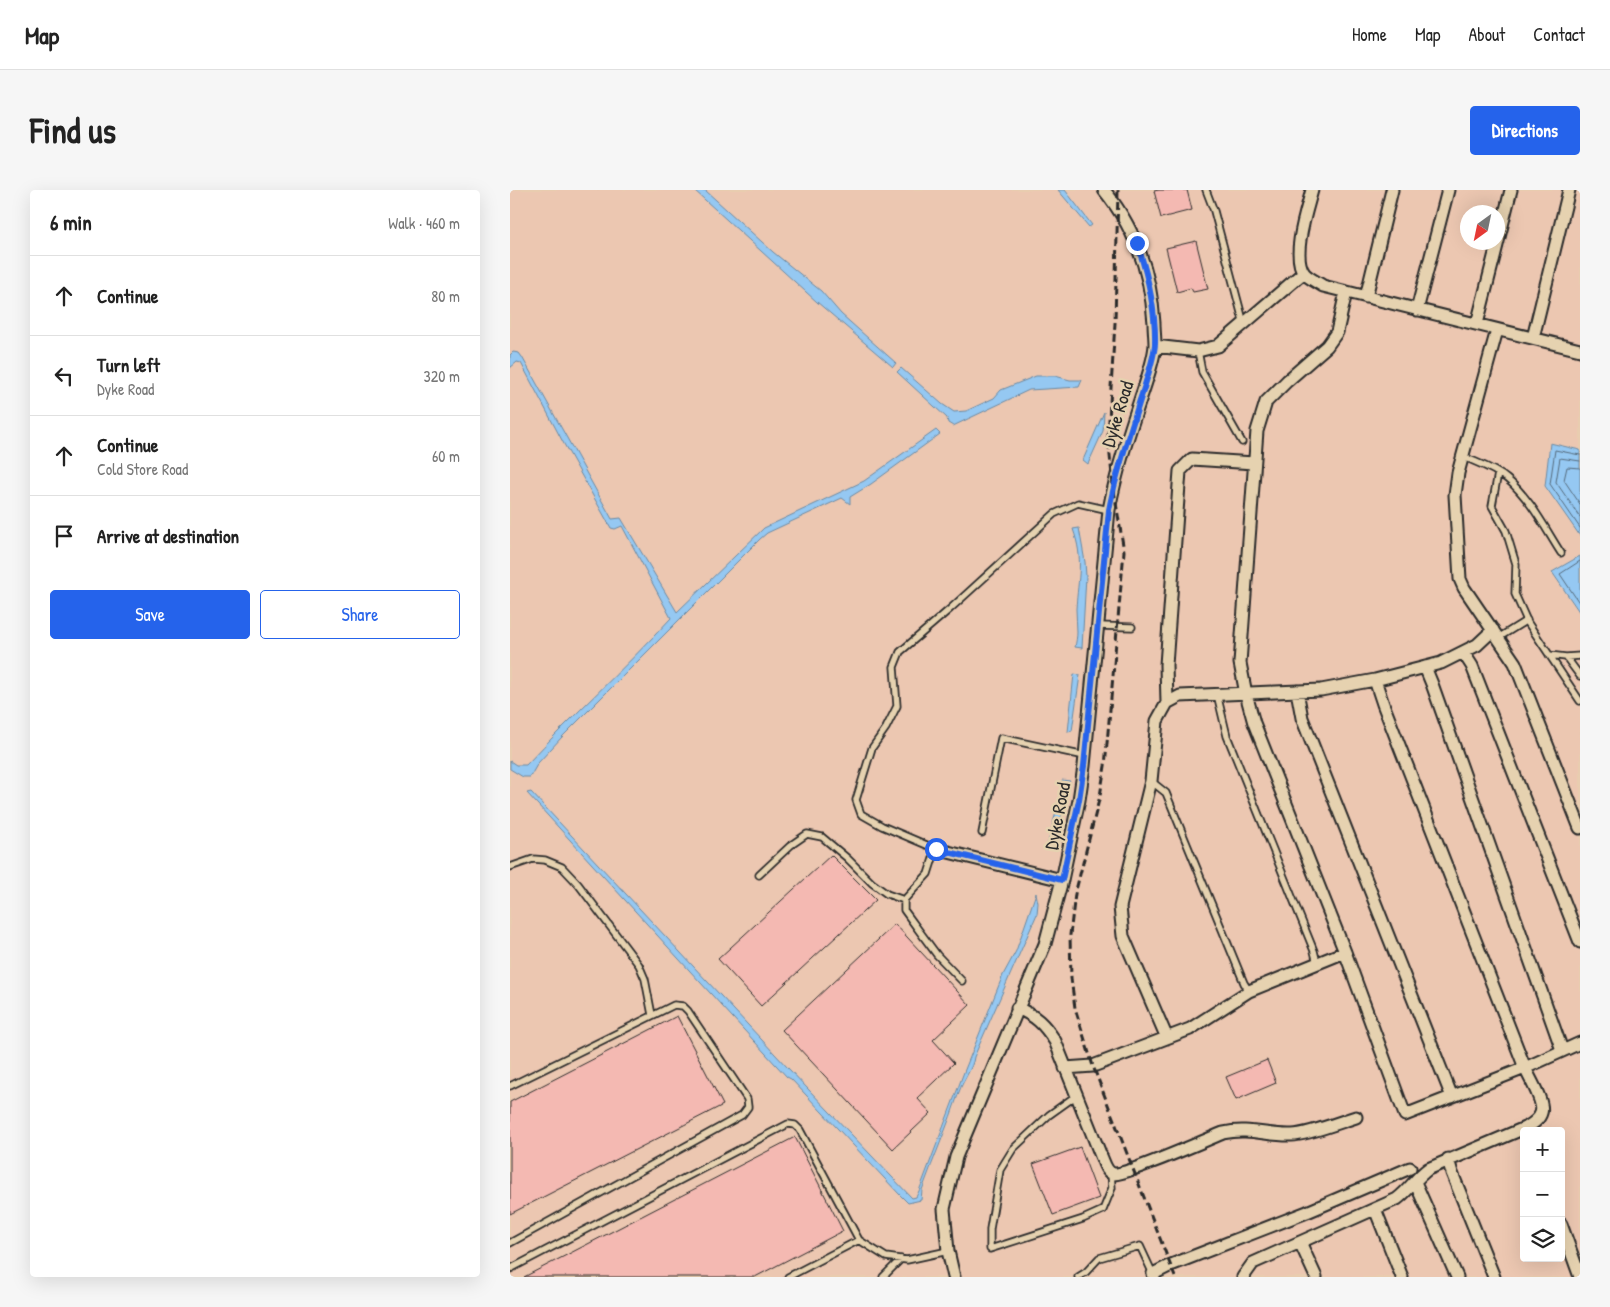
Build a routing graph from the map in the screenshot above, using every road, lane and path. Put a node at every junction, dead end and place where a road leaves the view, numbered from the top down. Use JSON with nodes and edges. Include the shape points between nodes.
{"nodes":[{"id":1,"x":1104,"y":190,"type":"edge"},
{"id":2,"x":1206,"y":190,"type":"edge"},
{"id":3,"x":1312,"y":190,"type":"edge"},
{"id":4,"x":1392,"y":190,"type":"edge"},
{"id":5,"x":1448,"y":190,"type":"edge"},
{"id":6,"x":1511,"y":190,"type":"edge"},
{"id":7,"x":1569,"y":190,"type":"edge"},
{"id":8,"x":1303,"y":273,"type":"junction"},
{"id":9,"x":1346,"y":292,"type":"junction"},
{"id":10,"x":1366,"y":297,"type":"junction"},
{"id":11,"x":1417,"y":310,"type":"junction"},
{"id":12,"x":1244,"y":324,"type":"junction"},
{"id":13,"x":1477,"y":324,"type":"junction"},
{"id":14,"x":1497,"y":330,"type":"junction"},
{"id":15,"x":1533,"y":338,"type":"junction"},
{"id":16,"x":1155,"y":346,"type":"junction"},
{"id":17,"x":1580,"y":350,"type":"edge"},
{"id":18,"x":1198,"y":351,"type":"junction"},
{"id":19,"x":1242,"y":442,"type":"dead end"},
{"id":20,"x":1462,"y":456,"type":"junction"},
{"id":21,"x":1254,"y":463,"type":"junction"},
{"id":22,"x":1498,"y":473,"type":"junction"},
{"id":23,"x":1109,"y":510,"type":"junction"},
{"id":24,"x":1560,"y":553,"type":"dead end"},
{"id":25,"x":1526,"y":620,"type":"junction"},
{"id":26,"x":1098,"y":626,"type":"junction"},
{"id":27,"x":1132,"y":627,"type":"dead end"},
{"id":28,"x":1495,"y":634,"type":"junction"},
{"id":29,"x":1463,"y":652,"type":"junction"},
{"id":30,"x":1549,"y":655,"type":"junction"},
{"id":31,"x":1580,"y":656,"type":"edge"},
{"id":32,"x":1566,"y":657,"type":"junction"},
{"id":33,"x":1425,"y":667,"type":"junction"},
{"id":34,"x":1580,"y":676,"type":"edge"},
{"id":35,"x":1375,"y":680,"type":"junction"},
{"id":36,"x":1297,"y":691,"type":"junction"},
{"id":37,"x":1217,"y":694,"type":"junction"},
{"id":38,"x":1246,"y":694,"type":"junction"},
{"id":39,"x":1580,"y":701,"type":"edge"},
{"id":40,"x":1167,"y":702,"type":"junction"},
{"id":41,"x":1085,"y":756,"type":"junction"},
{"id":42,"x":1151,"y":781,"type":"junction"},
{"id":43,"x":1580,"y":828,"type":"edge"},
{"id":44,"x":982,"y":833,"type":"dead end"},
{"id":45,"x":936,"y":849,"type":"junction"},
{"id":46,"x":510,"y":867,"type":"edge"},
{"id":47,"x":758,"y":875,"type":"dead end"},
{"id":48,"x":1062,"y":880,"type":"junction"},
{"id":49,"x":904,"y":900,"type":"junction"},
{"id":50,"x":1580,"y":942,"type":"edge"},
{"id":51,"x":1345,"y":952,"type":"junction"},
{"id":52,"x":1317,"y":963,"type":"junction"},
{"id":53,"x":962,"y":981,"type":"dead end"},
{"id":54,"x":1249,"y":991,"type":"junction"},
{"id":55,"x":1017,"y":1008,"type":"junction"},
{"id":56,"x":652,"y":1015,"type":"junction"},
{"id":57,"x":1167,"y":1038,"type":"junction"},
{"id":58,"x":1580,"y":1043,"type":"edge"},
{"id":59,"x":1562,"y":1050,"type":"junction"},
{"id":60,"x":1065,"y":1068,"type":"junction"},
{"id":61,"x":1525,"y":1068,"type":"junction"},
{"id":62,"x":510,"y":1086,"type":"edge"},
{"id":63,"x":1077,"y":1095,"type":"junction"},
{"id":64,"x":1452,"y":1097,"type":"junction"},
{"id":65,"x":1356,"y":1117,"type":"dead end"},
{"id":66,"x":1530,"y":1127,"type":"edge"},
{"id":67,"x":1520,"y":1132,"type":"edge"},
{"id":68,"x":1448,"y":1159,"type":"junction"},
{"id":69,"x":1410,"y":1168,"type":"dead end"},
{"id":70,"x":1111,"y":1173,"type":"junction"},
{"id":71,"x":1415,"y":1182,"type":"junction"},
{"id":72,"x":1375,"y":1209,"type":"junction"},
{"id":73,"x":1565,"y":1235,"type":"edge"},
{"id":74,"x":859,"y":1240,"type":"junction"},
{"id":75,"x":1300,"y":1242,"type":"junction"},
{"id":76,"x":510,"y":1243,"type":"edge"},
{"id":77,"x":948,"y":1251,"type":"junction"},
{"id":78,"x":901,"y":1259,"type":"junction"},
{"id":79,"x":510,"y":1269,"type":"edge"},
{"id":80,"x":1153,"y":1276,"type":"edge"},
{"id":81,"x":788,"y":1277,"type":"edge"},
{"id":82,"x":883,"y":1277,"type":"edge"},
{"id":83,"x":954,"y":1277,"type":"edge"},
{"id":84,"x":1078,"y":1277,"type":"edge"},
{"id":85,"x":1243,"y":1277,"type":"edge"},
{"id":86,"x":1316,"y":1277,"type":"edge"},
{"id":87,"x":1402,"y":1277,"type":"edge"},
{"id":88,"x":1457,"y":1277,"type":"edge"},
{"id":89,"x":1494,"y":1277,"type":"edge"},
{"id":90,"x":1580,"y":1277,"type":"edge"}],
"edges":[{"from":1,"to":16,"type":"street","name":"Dyke Road","via":[[1119,208],[1137,243],[1149,280]]},
{"from":2,"to":12,"type":"lane"},
{"from":3,"to":8,"type":"street","via":[[1298,255]]},
{"from":4,"to":10,"type":"street"},
{"from":5,"to":11,"type":"street"},
{"from":6,"to":13,"type":"street"},
{"from":7,"to":15,"type":"street"},
{"from":8,"to":9,"type":"street","via":[[1323,286]]},
{"from":8,"to":12,"type":"street"},
{"from":9,"to":10,"type":"street"},
{"from":9,"to":21,"type":"street","via":[[1337,332],[1266,402],[1257,431]]},
{"from":10,"to":11,"type":"street"},
{"from":11,"to":13,"type":"street"},
{"from":12,"to":18,"type":"street","via":[[1218,346]]},
{"from":13,"to":14,"type":"street"},
{"from":14,"to":15,"type":"street"},
{"from":14,"to":20,"type":"street"},
{"from":15,"to":17,"type":"street"},
{"from":16,"to":18,"type":"street"},
{"from":16,"to":23,"type":"street","name":"Dyke Road","via":[[1113,485]]},
{"from":18,"to":19,"type":"lane","via":[[1202,372]]},
{"from":20,"to":22,"type":"lane"},
{"from":20,"to":28,"type":"street","via":[[1455,495],[1460,579]]},
{"from":21,"to":38,"type":"street","via":[[1240,662]]},
{"from":21,"to":40,"type":"street","via":[[1192,459],[1180,472],[1166,666]]},
{"from":22,"to":24,"type":"lane","via":[[1526,498]]},
{"from":22,"to":25,"type":"lane","via":[[1492,506],[1506,531],[1516,564],[1515,594]]},
{"from":23,"to":26,"type":"street","name":"Dyke Road"},
{"from":23,"to":45,"type":"lane","via":[[1078,503],[1054,514],[900,652],[894,667],[898,706],[872,748],[856,800],[861,814]]},
{"from":25,"to":28,"type":"lane"},
{"from":25,"to":30,"type":"lane"},
{"from":26,"to":27,"type":"lane"},
{"from":26,"to":41,"type":"street","name":"Dyke Road"},
{"from":28,"to":29,"type":"street"},
{"from":28,"to":43,"type":"street","via":[[1515,663]]},
{"from":29,"to":33,"type":"street"},
{"from":29,"to":50,"type":"street","via":[[1472,666]]},
{"from":30,"to":32,"type":"lane"},
{"from":30,"to":39,"type":"lane"},
{"from":31,"to":32,"type":"lane"},
{"from":32,"to":34,"type":"lane"},
{"from":33,"to":35,"type":"street"},
{"from":33,"to":59,"type":"street"},
{"from":35,"to":36,"type":"street"},
{"from":35,"to":61,"type":"street"},
{"from":36,"to":38,"type":"street"},
{"from":36,"to":64,"type":"street","via":[[1302,718]]},
{"from":37,"to":38,"type":"street"},
{"from":37,"to":40,"type":"street","via":[[1180,696]]},
{"from":37,"to":52,"type":"lane","via":[[1228,736]]},
{"from":38,"to":51,"type":"street","via":[[1254,723]]},
{"from":40,"to":42,"type":"street","via":[[1157,722]]},
{"from":41,"to":44,"type":"lane","via":[[1001,738]]},
{"from":41,"to":48,"type":"street","name":"Dyke Road"},
{"from":42,"to":54,"type":"lane","via":[[1166,793]]},
{"from":42,"to":57,"type":"street","via":[[1120,907],[1123,936]]},
{"from":45,"to":48,"type":"street"},
{"from":45,"to":49,"type":"lane","via":[[928,874]]},
{"from":46,"to":56,"type":"lane","via":[[533,859],[562,867],[639,965]]},
{"from":47,"to":49,"type":"lane","via":[[807,834],[822,837],[872,883],[887,894]]},
{"from":48,"to":55,"type":"street","name":"Dyke Road","via":[[1045,944]]},
{"from":49,"to":53,"type":"lane","via":[[904,910],[937,955]]},
{"from":51,"to":52,"type":"street"},
{"from":51,"to":64,"type":"street","via":[[1405,1115]]},
{"from":52,"to":54,"type":"street"},
{"from":54,"to":57,"type":"street","via":[[1190,1030]]},
{"from":55,"to":60,"type":"street","via":[[1032,1014],[1044,1025],[1055,1041]]},
{"from":55,"to":77,"type":"street","name":"Dyke Road","via":[[956,1158],[944,1209]]},
{"from":56,"to":62,"type":"lane"},
{"from":56,"to":76,"type":"lane","via":[[674,1005],[683,1006],[747,1099],[748,1107],[742,1115]]},
{"from":57,"to":60,"type":"street","via":[[1093,1066]]},
{"from":58,"to":59,"type":"street"},
{"from":59,"to":61,"type":"street"},
{"from":60,"to":63,"type":"street"},
{"from":61,"to":64,"type":"street"},
{"from":61,"to":66,"type":"street","via":[[1541,1101],[1542,1112]]},
{"from":63,"to":70,"type":"street"},
{"from":63,"to":70,"type":"lane","via":[[1049,1115],[1013,1149],[1000,1170],[990,1229],[990,1249],[1083,1220],[1103,1210],[1112,1188]]},
{"from":65,"to":70,"type":"street","via":[[1295,1135],[1234,1130],[1133,1169]]},
{"from":67,"to":68,"type":"street"},
{"from":68,"to":71,"type":"street","via":[[1428,1169]]},
{"from":68,"to":89,"type":"street"},
{"from":69,"to":80,"type":"street","via":[[1171,1265]]},
{"from":71,"to":72,"type":"street","via":[[1398,1199]]},
{"from":71,"to":88,"type":"street"},
{"from":72,"to":75,"type":"street"},
{"from":72,"to":87,"type":"street"},
{"from":73,"to":90,"type":"street"},
{"from":74,"to":78,"type":"lane","via":[[886,1256]]},
{"from":74,"to":79,"type":"lane","via":[[800,1130],[788,1124]]},
{"from":74,"to":81,"type":"lane"},
{"from":75,"to":85,"type":"street","via":[[1253,1263]]},
{"from":75,"to":86,"type":"street"},
{"from":77,"to":78,"type":"lane","via":[[924,1258]]},
{"from":77,"to":83,"type":"street","name":"Dyke Road"},
{"from":78,"to":82,"type":"lane"},
{"from":80,"to":84,"type":"lane","via":[[1140,1246],[1099,1258]]}]}
